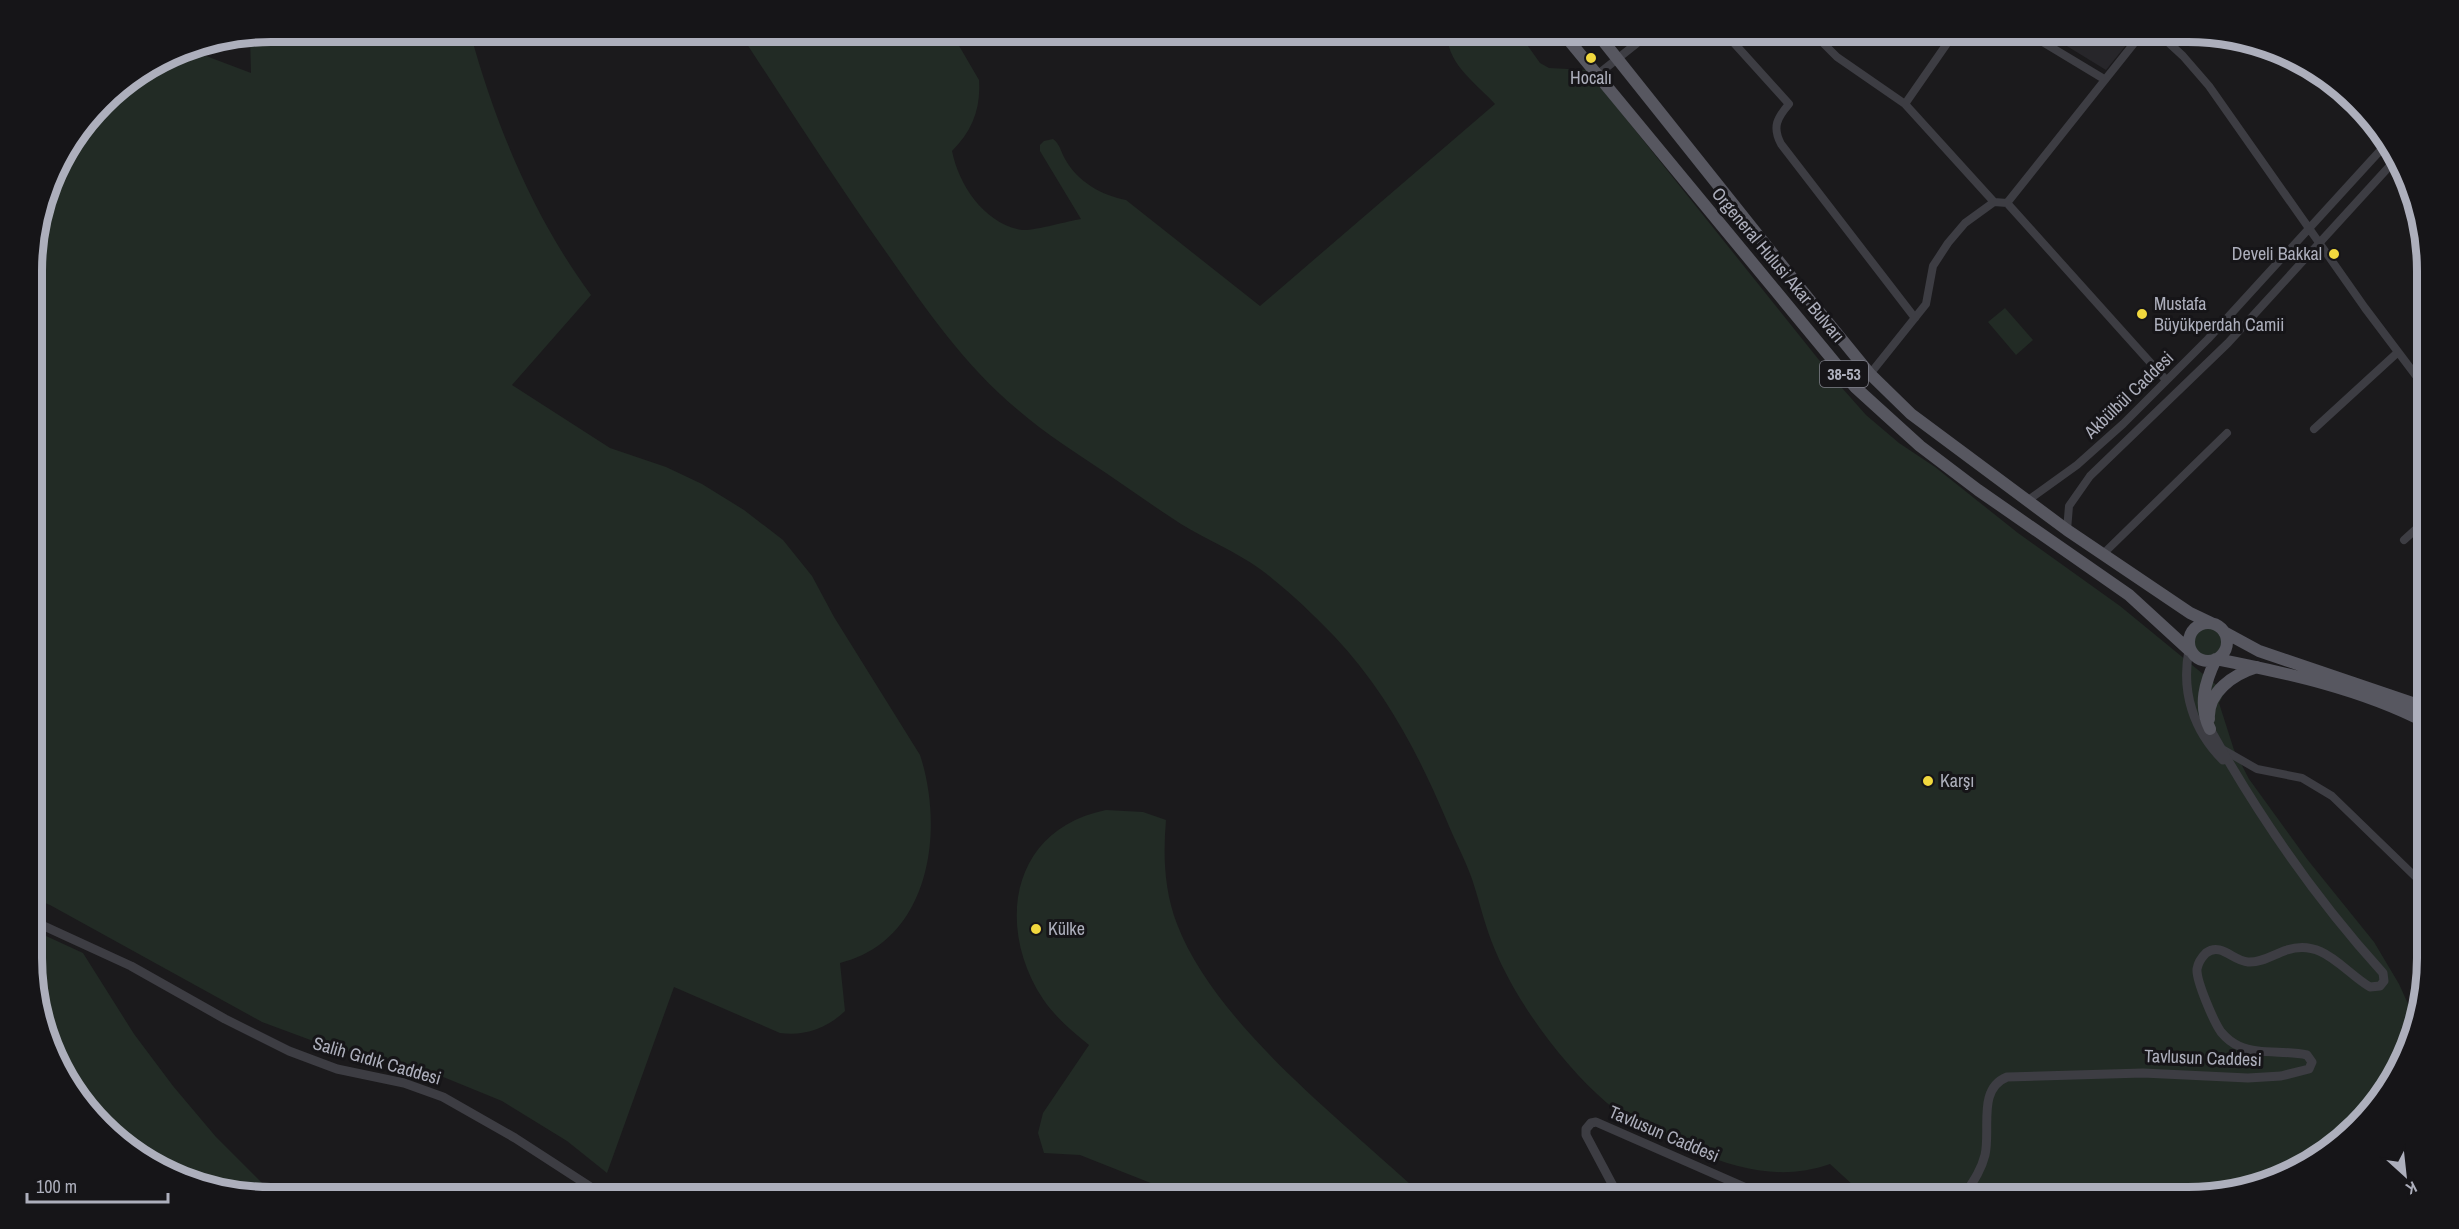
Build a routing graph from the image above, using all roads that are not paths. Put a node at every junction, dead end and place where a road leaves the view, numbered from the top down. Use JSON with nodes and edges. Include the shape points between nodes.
{"nodes":[{"id":1,"x":1570,"y":42,"type":"edge"},
{"id":2,"x":1604,"y":42,"type":"edge"},
{"id":3,"x":1638,"y":42,"type":"edge"},
{"id":4,"x":1733,"y":42,"type":"edge"},
{"id":5,"x":1822,"y":42,"type":"edge"},
{"id":6,"x":1948,"y":42,"type":"edge"},
{"id":7,"x":2043,"y":42,"type":"edge"},
{"id":8,"x":2135,"y":42,"type":"edge"},
{"id":9,"x":2168,"y":42,"type":"edge"},
{"id":10,"x":1618,"y":58,"type":"junction"},
{"id":11,"x":1597,"y":75,"type":"junction"},
{"id":12,"x":2104,"y":79,"type":"junction"},
{"id":13,"x":1905,"y":104,"type":"junction"},
{"id":14,"x":2381,"y":149,"type":"edge"},
{"id":15,"x":2390,"y":165,"type":"edge"},
{"id":16,"x":1994,"y":202,"type":"junction"},
{"id":17,"x":2007,"y":203,"type":"junction"},
{"id":18,"x":2309,"y":229,"type":"junction"},
{"id":19,"x":2319,"y":243,"type":"junction"},
{"id":20,"x":1915,"y":318,"type":"junction"},
{"id":21,"x":2397,"y":353,"type":"junction"},
{"id":22,"x":1870,"y":374,"type":"junction"},
{"id":23,"x":2417,"y":378,"type":"edge"},
{"id":24,"x":2166,"y":380,"type":"junction"},
{"id":25,"x":2314,"y":429,"type":"dead end"},
{"id":26,"x":2227,"y":433,"type":"dead end"},
{"id":27,"x":2027,"y":501,"type":"junction"},
{"id":28,"x":2417,"y":528,"type":"edge"},
{"id":29,"x":2067,"y":530,"type":"junction"},
{"id":30,"x":2404,"y":540,"type":"dead end"},
{"id":31,"x":2103,"y":554,"type":"junction"},
{"id":32,"x":2211,"y":623,"type":"junction"},
{"id":33,"x":2224,"y":632,"type":"junction"},
{"id":34,"x":2189,"y":650,"type":"junction"},
{"id":35,"x":2216,"y":659,"type":"junction"},
{"id":36,"x":2260,"y":666,"type":"junction"},
{"id":37,"x":2417,"y":705,"type":"edge"},
{"id":38,"x":2417,"y":718,"type":"edge"},
{"id":39,"x":2210,"y":729,"type":"junction"},
{"id":40,"x":2221,"y":749,"type":"junction"},
{"id":41,"x":2234,"y":770,"type":"junction"},
{"id":42,"x":2417,"y":878,"type":"edge"},
{"id":43,"x":42,"y":925,"type":"edge"},
{"id":44,"x":591,"y":1187,"type":"edge"},
{"id":45,"x":1614,"y":1187,"type":"edge"},
{"id":46,"x":1744,"y":1187,"type":"edge"},
{"id":47,"x":1970,"y":1187,"type":"edge"}],
"edges":[{"from":1,"to":11,"type":"main road","name":"Orgeneral Hulusi Akar Bulvarı","number":"38-53"},
{"from":2,"to":10,"type":"main road","name":"Orgeneral Hulusi Akar Bulvarı"},
{"from":3,"to":10,"type":"street"},
{"from":4,"to":20,"type":"street","via":[[1789,104],[1776,121],[1781,144]]},
{"from":5,"to":13,"type":"street","via":[[1837,57]]},
{"from":6,"to":13,"type":"street"},
{"from":7,"to":12,"type":"street"},
{"from":8,"to":12,"type":"street"},
{"from":9,"to":18,"type":"street","via":[[2209,86]]},
{"from":10,"to":11,"type":"street"},
{"from":10,"to":22,"type":"main road","name":"Orgeneral Hulusi Akar Bulvarı"},
{"from":11,"to":34,"type":"main road","name":"Orgeneral Hulusi Akar Bulvarı","number":"38-53","via":[[1869,400],[1978,490],[2129,595]]},
{"from":12,"to":17,"type":"street"},
{"from":13,"to":16,"type":"street"},
{"from":14,"to":18,"type":"street","name":"Akbülbül Caddesi"},
{"from":15,"to":19,"type":"street","name":"Akbülbül Caddesi"},
{"from":16,"to":17,"type":"street"},
{"from":16,"to":20,"type":"street","via":[[1965,223],[1948,243],[1933,266],[1926,304]]},
{"from":17,"to":24,"type":"street"},
{"from":18,"to":19,"type":"street"},
{"from":18,"to":24,"type":"street","name":"Akbülbül Caddesi"},
{"from":19,"to":21,"type":"street"},
{"from":19,"to":29,"type":"street","name":"Akbülbül Caddesi","via":[[2221,350],[2090,476],[2069,506]]},
{"from":20,"to":22,"type":"street"},
{"from":21,"to":23,"type":"street"},
{"from":21,"to":25,"type":"street"},
{"from":22,"to":27,"type":"main road","name":"Orgeneral Hulusi Akar Bulvarı","via":[[1911,414]]},
{"from":24,"to":27,"type":"street","name":"Akbülbül Caddesi","via":[[2090,453]]},
{"from":26,"to":31,"type":"street"},
{"from":27,"to":29,"type":"main road","name":"Orgeneral Hulusi Akar Bulvarı"},
{"from":28,"to":30,"type":"street"},
{"from":29,"to":31,"type":"main road","name":"Orgeneral Hulusi Akar Bulvarı"},
{"from":31,"to":32,"type":"main road","name":"Orgeneral Hulusi Akar Bulvarı"},
{"from":32,"to":33,"type":"main road"},
{"from":32,"to":34,"type":"main road","via":[[2195,628],[2189,638]]},
{"from":33,"to":35,"type":"main road","via":[[2225,650]]},
{"from":33,"to":37,"type":"main road","via":[[2259,651]]},
{"from":34,"to":35,"type":"main road","via":[[2203,660]]},
{"from":34,"to":41,"type":"street","name":"Tavlusun Caddesi","via":[[2185,672],[2187,696],[2196,722],[2209,744]]},
{"from":35,"to":36,"type":"main road"},
{"from":35,"to":39,"type":"main road","via":[[2203,699],[2204,717]]},
{"from":36,"to":38,"type":"main road"},
{"from":36,"to":39,"type":"main road","via":[[2239,674],[2221,688],[2210,706]]},
{"from":39,"to":40,"type":"street","name":"Tavlusun Caddesi"},
{"from":40,"to":41,"type":"street","name":"Tavlusun Caddesi"},
{"from":40,"to":42,"type":"street","via":[[2257,769],[2302,778],[2332,796]]},
{"from":41,"to":47,"type":"street","name":"Tavlusun Caddesi","via":[[2294,861],[2383,973],[2382,984],[2368,985],[2324,952],[2309,948],[2294,948],[2254,962],[2241,961],[2222,950],[2206,953],[2197,970],[2199,982],[2225,1037],[2244,1048],[2307,1054],[2311,1068],[2248,1078],[2143,1073],[2007,1077],[1991,1092],[1985,1155]]},
{"from":43,"to":44,"type":"street","name":"Salih Gıdık Caddesi","via":[[131,966],[289,1051],[337,1069],[410,1085],[443,1097]]},
{"from":45,"to":46,"type":"street","name":"Tavlusun Caddesi","via":[[1586,1135],[1591,1123]]}]}
